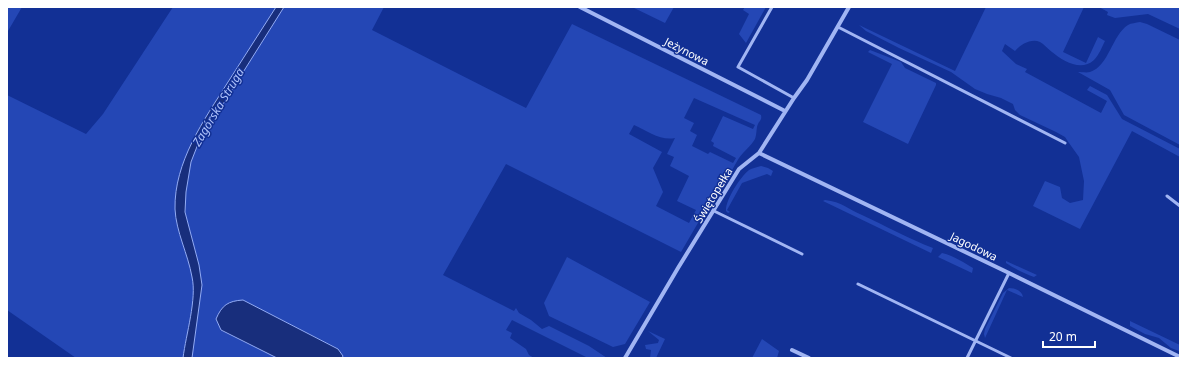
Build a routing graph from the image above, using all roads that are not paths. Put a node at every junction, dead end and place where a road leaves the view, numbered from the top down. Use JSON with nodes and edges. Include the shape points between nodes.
{"nodes":[{"id":1,"x":580,"y":7,"type":"edge"},
{"id":2,"x":772,"y":7,"type":"edge"},
{"id":3,"x":849,"y":7,"type":"edge"},
{"id":4,"x":838,"y":27,"type":"junction"},
{"id":5,"x":794,"y":98,"type":"junction"},
{"id":6,"x":785,"y":111,"type":"junction"},
{"id":7,"x":1065,"y":143,"type":"dead end"},
{"id":8,"x":759,"y":152,"type":"junction"},
{"id":9,"x":1167,"y":196,"type":"dead end"},
{"id":10,"x":1180,"y":206,"type":"edge"},
{"id":11,"x":714,"y":211,"type":"junction"},
{"id":12,"x":802,"y":254,"type":"dead end"},
{"id":13,"x":1009,"y":273,"type":"junction"},
{"id":14,"x":858,"y":284,"type":"dead end"},
{"id":15,"x":976,"y":341,"type":"junction"},
{"id":16,"x":792,"y":350,"type":"dead end"},
{"id":17,"x":1180,"y":357,"type":"edge"},
{"id":18,"x":625,"y":358,"type":"edge"},
{"id":19,"x":809,"y":358,"type":"edge"},
{"id":20,"x":967,"y":358,"type":"edge"},
{"id":21,"x":1011,"y":358,"type":"edge"}],
"edges":[{"from":1,"to":6,"type":"street","name":"Jeżynowa"},
{"from":2,"to":5,"type":"lane","via":[[738,67]]},
{"from":3,"to":4,"type":"street","name":"Świętopełka"},
{"from":4,"to":5,"type":"street","name":"Świętopełka"},
{"from":4,"to":7,"type":"lane"},
{"from":5,"to":6,"type":"street","name":"Świętopełka"},
{"from":6,"to":8,"type":"street","name":"Świętopełka"},
{"from":8,"to":11,"type":"street","name":"Świętopełka","via":[[739,169]]},
{"from":8,"to":13,"type":"street","name":"Jagodowa"},
{"from":9,"to":10,"type":"lane"},
{"from":11,"to":12,"type":"lane"},
{"from":11,"to":18,"type":"street","name":"Świętopełka"},
{"from":13,"to":15,"type":"lane"},
{"from":13,"to":17,"type":"street","name":"Jagodowa"},
{"from":14,"to":15,"type":"lane"},
{"from":15,"to":20,"type":"lane"},
{"from":15,"to":21,"type":"lane"},
{"from":16,"to":19,"type":"street"}]}
